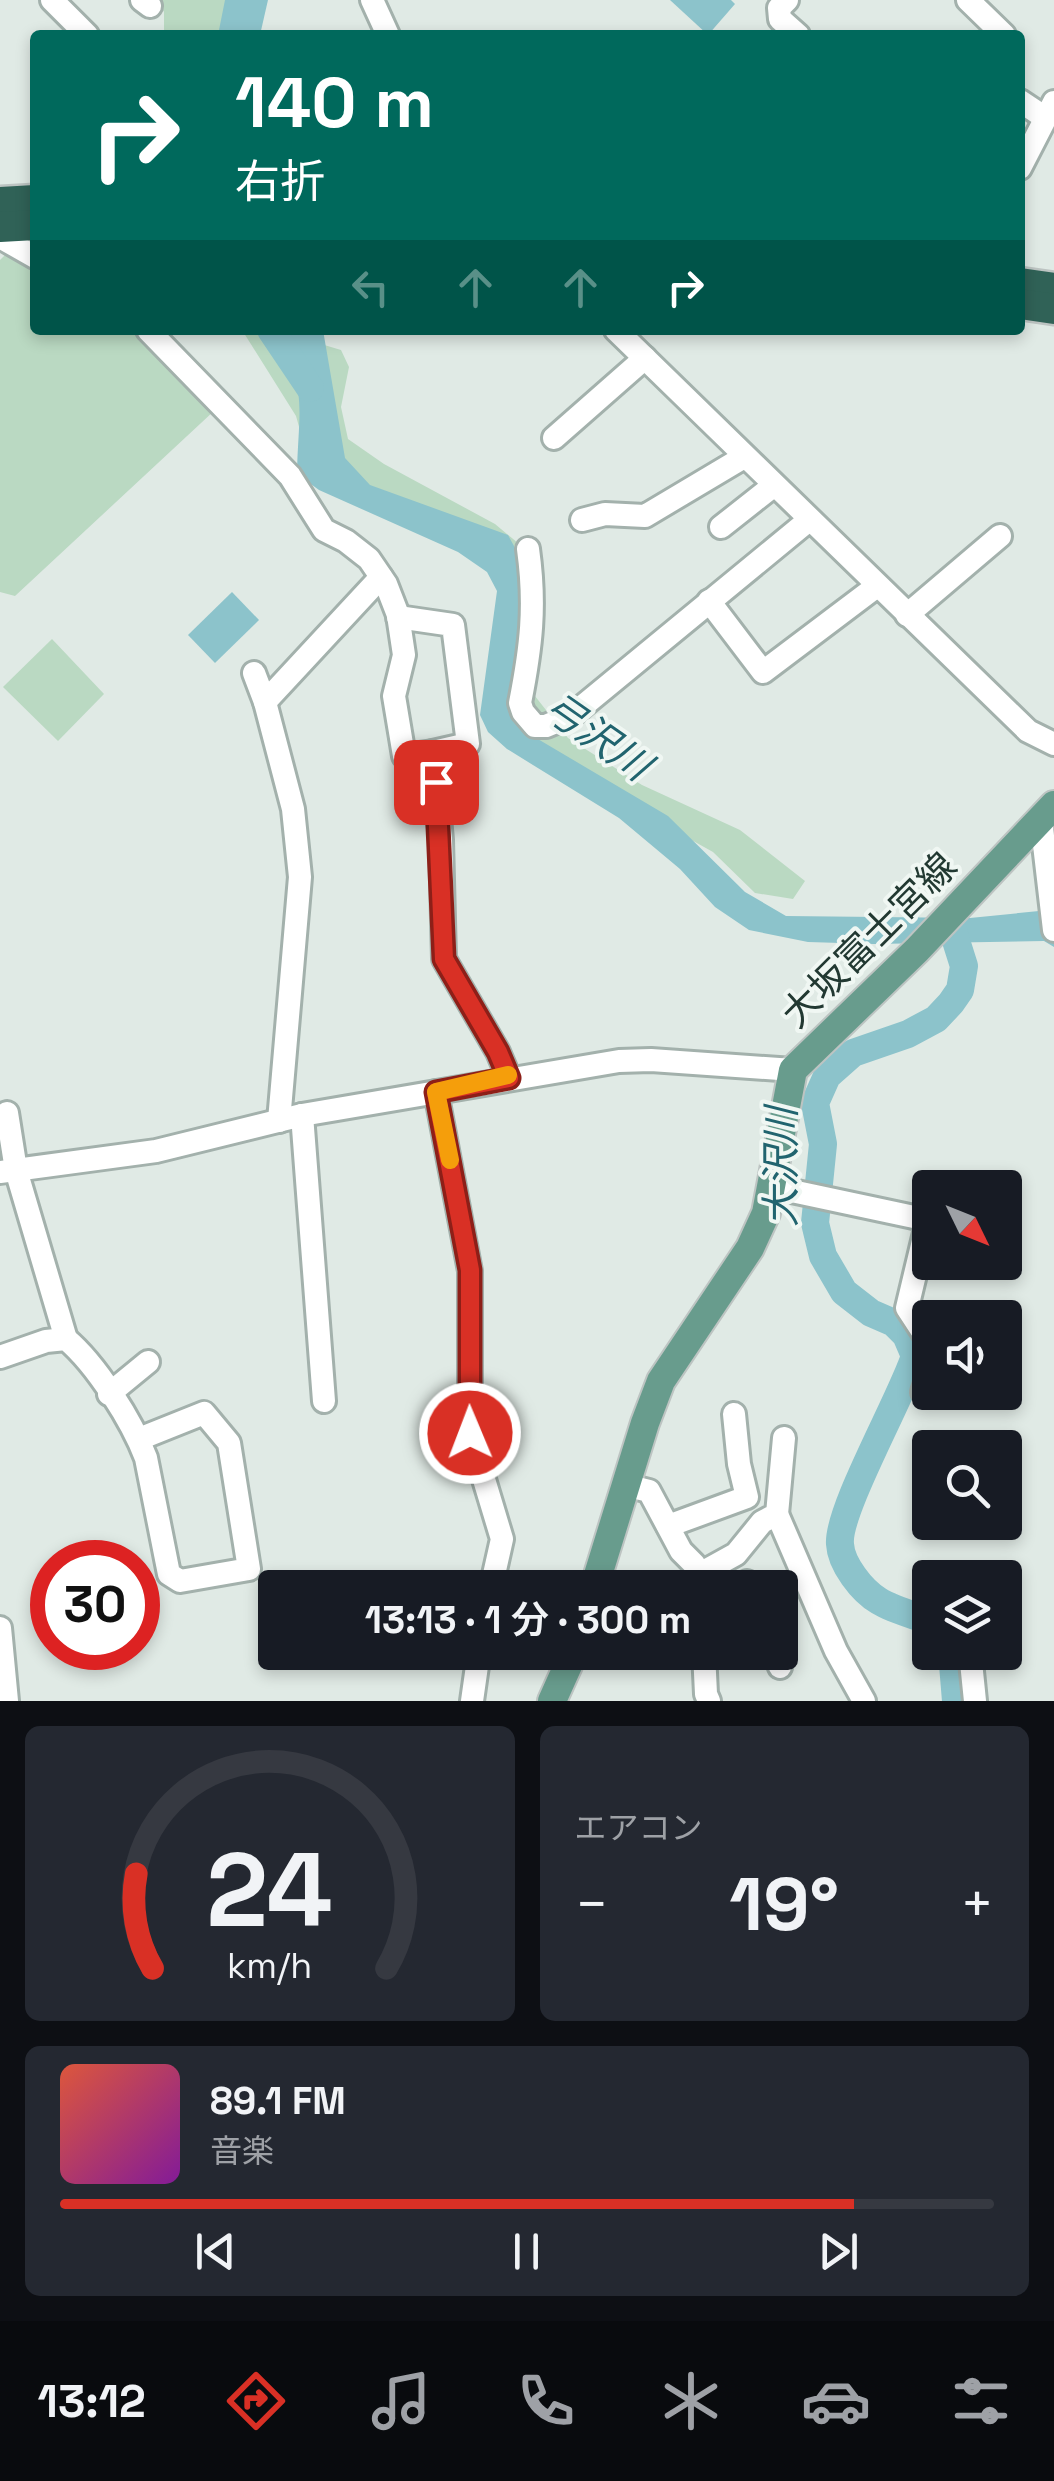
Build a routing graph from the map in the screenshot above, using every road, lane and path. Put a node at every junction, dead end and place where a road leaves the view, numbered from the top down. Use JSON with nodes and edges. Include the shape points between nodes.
{"nodes":[{"id":1,"x":52,"y":0,"type":"edge"},
{"id":2,"x":372,"y":0,"type":"edge"},
{"id":3,"x":788,"y":0,"type":"edge"},
{"id":4,"x":968,"y":0,"type":"edge"},
{"id":5,"x":82,"y":30,"type":"edge"},
{"id":6,"x":386,"y":30,"type":"edge"},
{"id":7,"x":792,"y":30,"type":"edge"},
{"id":8,"x":999,"y":30,"type":"edge"},
{"id":9,"x":1025,"y":103,"type":"edge"},
{"id":10,"x":1049,"y":110,"type":"edge"},
{"id":11,"x":1025,"y":158,"type":"edge"},
{"id":12,"x":30,"y":200,"type":"edge"},
{"id":13,"x":0,"y":202,"type":"edge"},
{"id":14,"x":30,"y":225,"type":"edge"},
{"id":15,"x":0,"y":227,"type":"edge"},
{"id":16,"x":0,"y":237,"type":"edge"},
{"id":17,"x":30,"y":253,"type":"edge"},
{"id":18,"x":1025,"y":284,"type":"edge"},
{"id":19,"x":1054,"y":288,"type":"edge"},
{"id":20,"x":1025,"y":305,"type":"edge"},
{"id":21,"x":1054,"y":309,"type":"edge"},
{"id":22,"x":153,"y":335,"type":"edge"},
{"id":23,"x":621,"y":335,"type":"edge"},
{"id":24,"x":645,"y":358,"type":"junction"},
{"id":25,"x":554,"y":438,"type":"dead end"},
{"id":26,"x":744,"y":457,"type":"junction"},
{"id":27,"x":774,"y":486,"type":"junction"},
{"id":28,"x":582,"y":520,"type":"dead end"},
{"id":29,"x":809,"y":520,"type":"junction"},
{"id":30,"x":721,"y":527,"type":"dead end"},
{"id":31,"x":1000,"y":536,"type":"dead end"},
{"id":32,"x":528,"y":549,"type":"dead end"},
{"id":33,"x":381,"y":577,"type":"junction"},
{"id":34,"x":877,"y":586,"type":"junction"},
{"id":35,"x":709,"y":601,"type":"junction"},
{"id":36,"x":907,"y":615,"type":"junction"},
{"id":37,"x":398,"y":616,"type":"junction"},
{"id":38,"x":254,"y":673,"type":"dead end"},
{"id":39,"x":265,"y":702,"type":"junction"},
{"id":40,"x":1054,"y":744,"type":"edge"},
{"id":41,"x":433,"y":752,"type":"junction"},
{"id":42,"x":1047,"y":812,"type":"edge"},
{"id":43,"x":1053,"y":921,"type":"edge"},
{"id":44,"x":792,"y":1070,"type":"junction"},
{"id":45,"x":509,"y":1078,"type":"junction"},
{"id":46,"x":436,"y":1092,"type":"junction"},
{"id":47,"x":7,"y":1114,"type":"dead end"},
{"id":48,"x":290,"y":1118,"type":"junction"},
{"id":49,"x":8,"y":1171,"type":"edge"},
{"id":50,"x":786,"y":1190,"type":"junction"},
{"id":51,"x":912,"y":1315,"type":"edge"},
{"id":52,"x":66,"y":1338,"type":"junction"},
{"id":53,"x":0,"y":1357,"type":"edge"},
{"id":54,"x":148,"y":1362,"type":"dead end"},
{"id":55,"x":109,"y":1394,"type":"junction"},
{"id":56,"x":324,"y":1401,"type":"dead end"},
{"id":57,"x":734,"y":1414,"type":"dead end"},
{"id":58,"x":784,"y":1438,"type":"dead end"},
{"id":59,"x":139,"y":1440,"type":"junction"},
{"id":60,"x":625,"y":1485,"type":"junction"},
{"id":61,"x":777,"y":1514,"type":"junction"},
{"id":62,"x":668,"y":1526,"type":"junction"},
{"id":63,"x":495,"y":1570,"type":"edge"},
{"id":64,"x":599,"y":1570,"type":"edge"},
{"id":65,"x":694,"y":1570,"type":"edge"},
{"id":66,"x":715,"y":1570,"type":"edge"},
{"id":67,"x":0,"y":1628,"type":"edge"},
{"id":68,"x":476,"y":1670,"type":"edge"},
{"id":69,"x":566,"y":1670,"type":"edge"},
{"id":70,"x":705,"y":1670,"type":"edge"},
{"id":71,"x":972,"y":1670,"type":"edge"},
{"id":72,"x":7,"y":1701,"type":"edge"},
{"id":73,"x":472,"y":1701,"type":"edge"},
{"id":74,"x":552,"y":1701,"type":"edge"},
{"id":75,"x":710,"y":1701,"type":"edge"},
{"id":76,"x":864,"y":1701,"type":"edge"},
{"id":77,"x":975,"y":1701,"type":"edge"}],
"edges":[{"from":1,"to":5,"type":"street"},
{"from":2,"to":6,"type":"street"},
{"from":3,"to":7,"type":"street","via":[[780,20]]},
{"from":4,"to":8,"type":"street"},
{"from":9,"to":10,"type":"street"},
{"from":10,"to":11,"type":"street"},
{"from":12,"to":13,"type":"highway"},
{"from":14,"to":15,"type":"highway"},
{"from":16,"to":17,"type":"street"},
{"from":18,"to":19,"type":"highway"},
{"from":20,"to":21,"type":"highway"},
{"from":22,"to":33,"type":"street","via":[[290,476],[324,530],[370,559]]},
{"from":23,"to":24,"type":"street"},
{"from":24,"to":25,"type":"street"},
{"from":24,"to":26,"type":"street"},
{"from":26,"to":27,"type":"street"},
{"from":26,"to":28,"type":"street","via":[[645,516]]},
{"from":27,"to":29,"type":"street"},
{"from":27,"to":30,"type":"street"},
{"from":29,"to":34,"type":"street"},
{"from":29,"to":35,"type":"street"},
{"from":31,"to":36,"type":"street"},
{"from":32,"to":35,"type":"street","via":[[534,604],[520,703],[535,726],[572,715]]},
{"from":33,"to":37,"type":"street"},
{"from":33,"to":39,"type":"street"},
{"from":34,"to":35,"type":"street","via":[[763,672]]},
{"from":34,"to":36,"type":"street"},
{"from":36,"to":40,"type":"street","via":[[1028,731]]},
{"from":37,"to":41,"type":"street","via":[[404,655],[394,696],[404,756]]},
{"from":37,"to":41,"type":"street","via":[[454,625],[468,744]]},
{"from":38,"to":39,"type":"street"},
{"from":39,"to":48,"type":"street","via":[[293,809],[300,877]]},
{"from":41,"to":45,"type":"street","via":[[444,959]]},
{"from":42,"to":43,"type":"street"},
{"from":42,"to":44,"type":"main road","name":"大坂富士宮線"},
{"from":44,"to":45,"type":"street","via":[[651,1060]]},
{"from":44,"to":50,"type":"main road","name":"大坂富士宮線"},
{"from":45,"to":46,"type":"street"},
{"from":46,"to":48,"type":"street"},
{"from":46,"to":63,"type":"street","via":[[470,1270],[470,1433],[502,1539]]},
{"from":47,"to":49,"type":"street"},
{"from":48,"to":49,"type":"street","via":[[156,1152]]},
{"from":48,"to":56,"type":"street"},
{"from":49,"to":52,"type":"street"},
{"from":50,"to":51,"type":"street","via":[[928,1220],[907,1308]]},
{"from":50,"to":60,"type":"main road","name":"大坂富士宮線","via":[[662,1381]]},
{"from":52,"to":53,"type":"street"},
{"from":52,"to":55,"type":"street","via":[[94,1366]]},
{"from":54,"to":55,"type":"street"},
{"from":55,"to":59,"type":"street"},
{"from":57,"to":62,"type":"street","via":[[746,1497]]},
{"from":58,"to":61,"type":"street"},
{"from":59,"to":59,"type":"street","via":[[169,1574],[180,1581],[249,1569],[229,1443],[204,1413]]},
{"from":60,"to":62,"type":"street","via":[[649,1491]]},
{"from":60,"to":64,"type":"main road","name":"大坂富士宮線"},
{"from":61,"to":66,"type":"street"},
{"from":61,"to":76,"type":"street"},
{"from":62,"to":65,"type":"street"},
{"from":67,"to":72,"type":"street"},
{"from":68,"to":73,"type":"street"},
{"from":69,"to":74,"type":"main road"},
{"from":70,"to":75,"type":"street"},
{"from":71,"to":77,"type":"street"}]}
